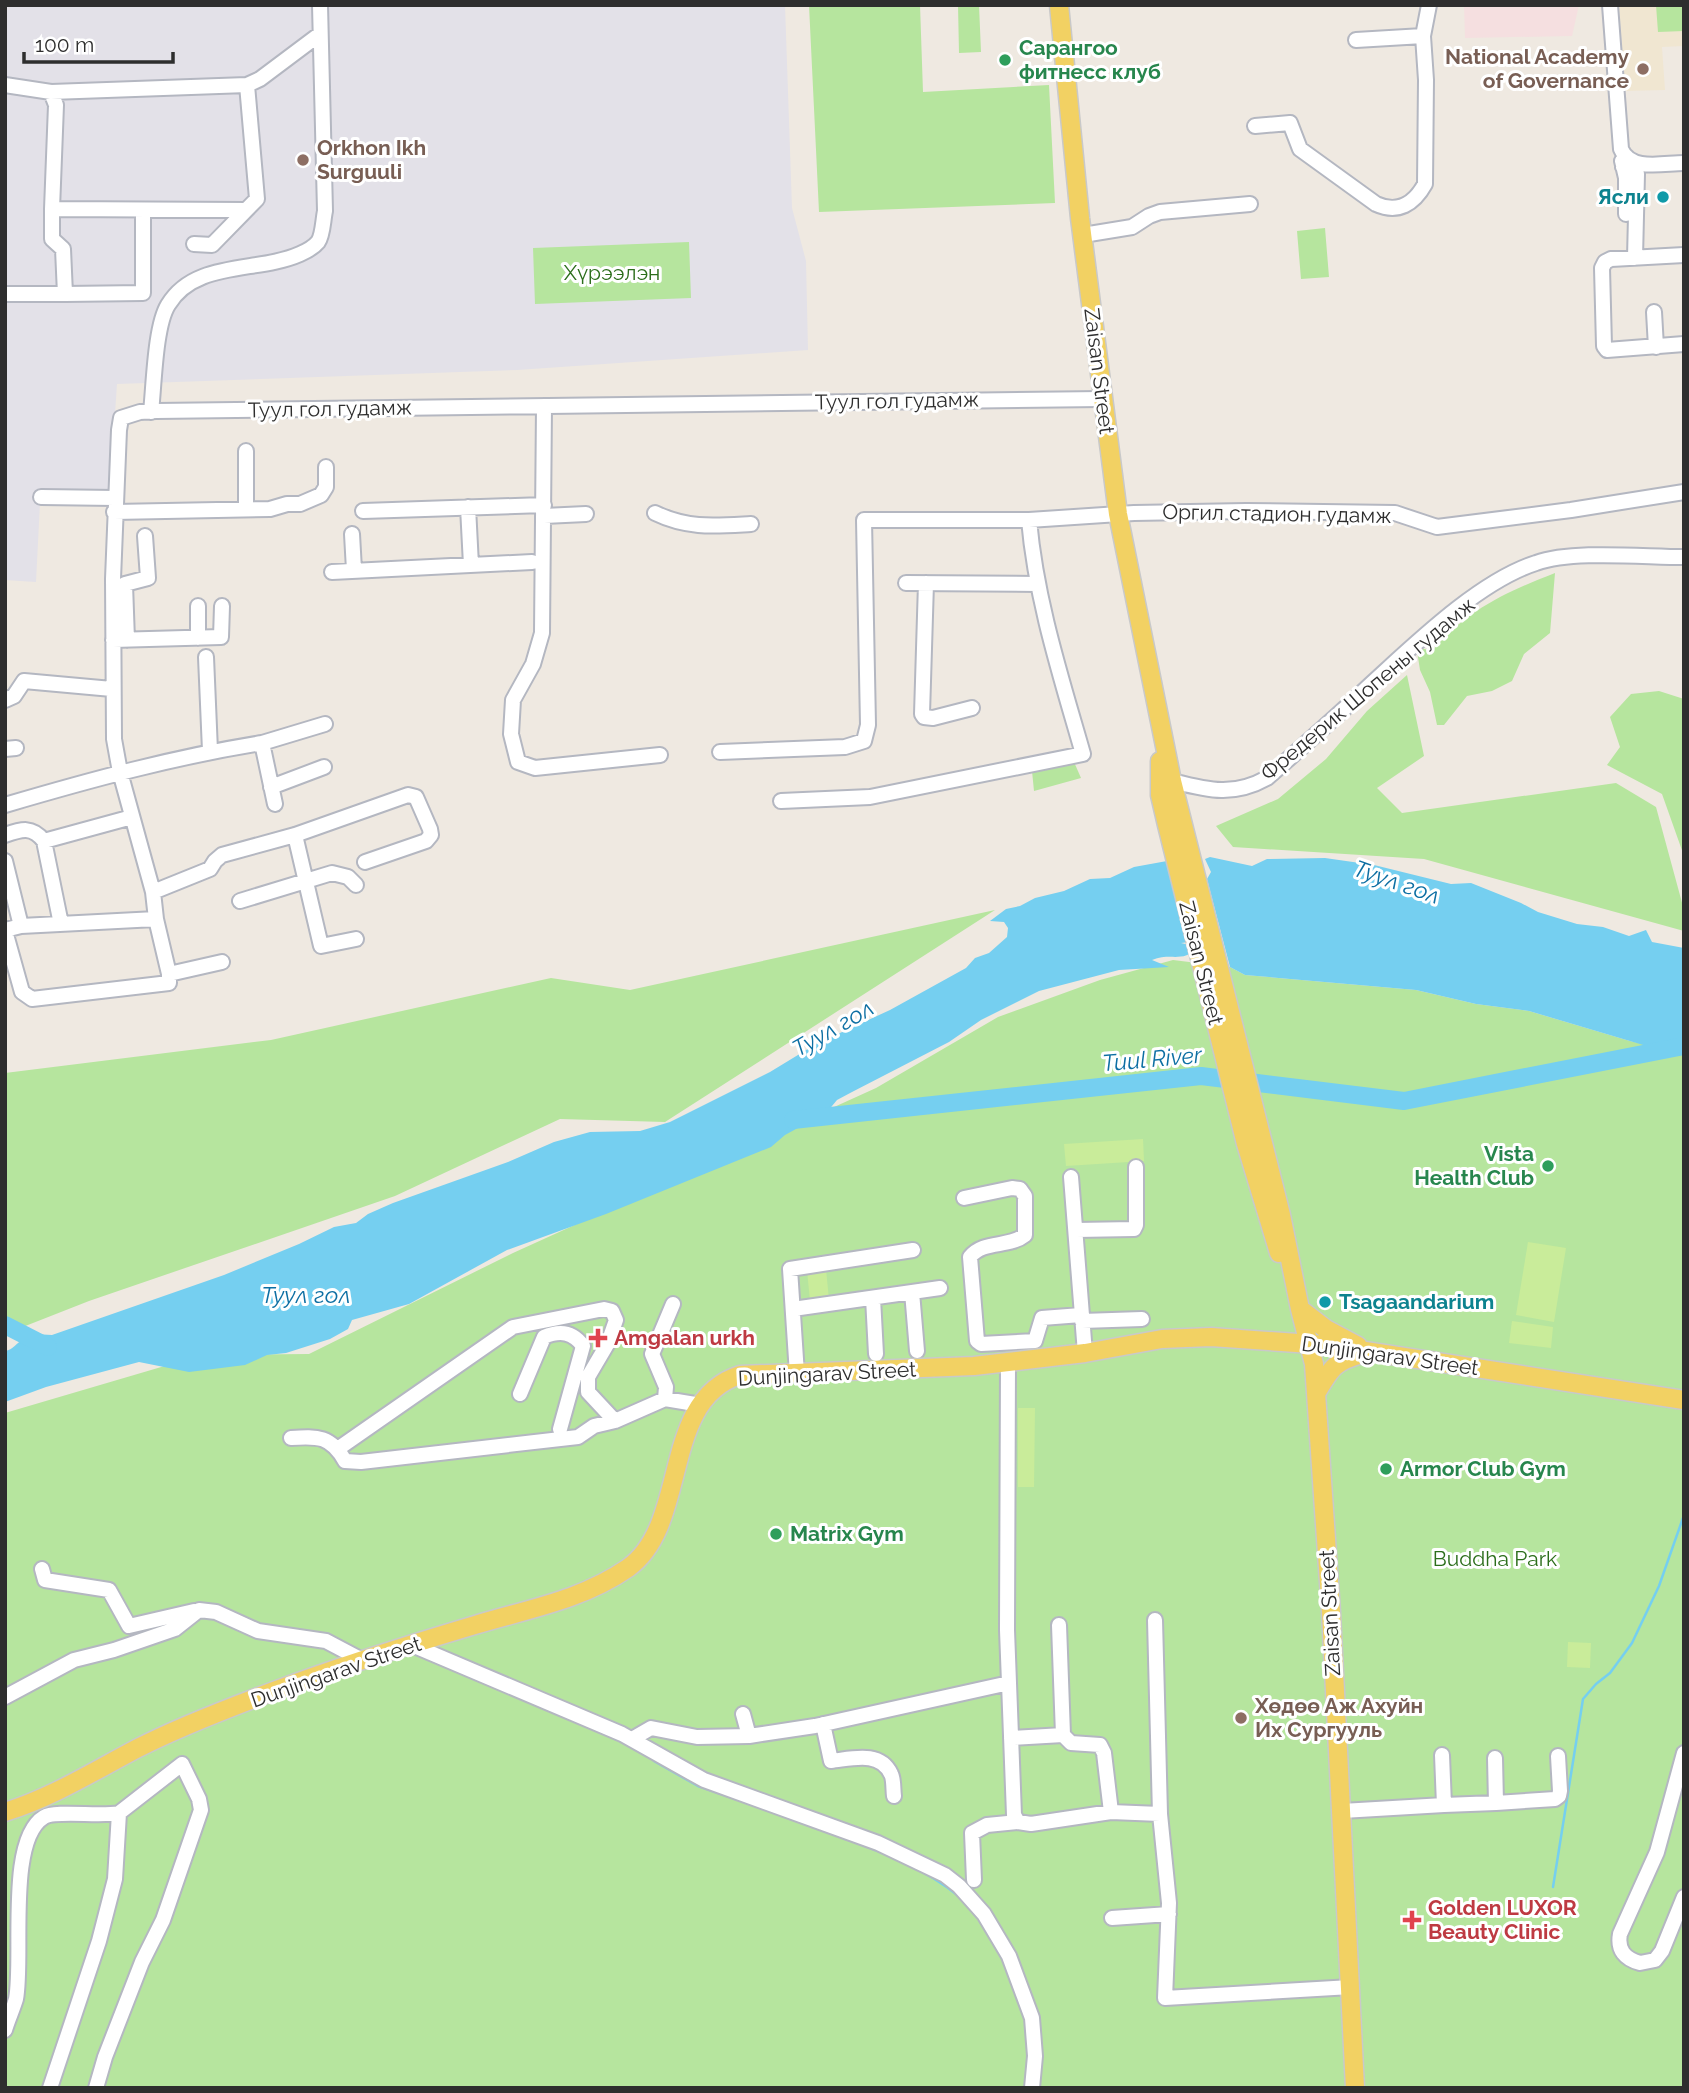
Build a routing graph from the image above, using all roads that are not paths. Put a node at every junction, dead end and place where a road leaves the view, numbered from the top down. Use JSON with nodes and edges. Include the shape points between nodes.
{"nodes":[{"id":1,"x":320,"y":5,"type":"edge"},
{"id":2,"x":1059,"y":5,"type":"edge"},
{"id":3,"x":1429,"y":5,"type":"edge"},
{"id":4,"x":1609,"y":5,"type":"edge"},
{"id":5,"x":320,"y":34,"type":"junction"},
{"id":6,"x":1423,"y":36,"type":"junction"},
{"id":7,"x":1356,"y":40,"type":"dead end"},
{"id":8,"x":5,"y":85,"type":"edge"},
{"id":9,"x":247,"y":85,"type":"junction"},
{"id":10,"x":51,"y":92,"type":"junction"},
{"id":11,"x":1255,"y":126,"type":"dead end"},
{"id":12,"x":1621,"y":149,"type":"junction"},
{"id":13,"x":1684,"y":163,"type":"edge"},
{"id":14,"x":1623,"y":167,"type":"junction"},
{"id":15,"x":1250,"y":204,"type":"dead end"},
{"id":16,"x":52,"y":209,"type":"junction"},
{"id":17,"x":143,"y":209,"type":"junction"},
{"id":18,"x":246,"y":210,"type":"junction"},
{"id":19,"x":1626,"y":227,"type":"dead end"},
{"id":20,"x":1083,"y":235,"type":"junction"},
{"id":21,"x":194,"y":244,"type":"dead end"},
{"id":22,"x":1684,"y":255,"type":"edge"},
{"id":23,"x":1636,"y":258,"type":"junction"},
{"id":24,"x":5,"y":294,"type":"edge"},
{"id":25,"x":65,"y":294,"type":"junction"},
{"id":26,"x":1654,"y":312,"type":"dead end"},
{"id":27,"x":1684,"y":344,"type":"edge"},
{"id":28,"x":1656,"y":346,"type":"junction"},
{"id":29,"x":1102,"y":399,"type":"junction"},
{"id":30,"x":544,"y":406,"type":"junction"},
{"id":31,"x":151,"y":412,"type":"junction"},
{"id":32,"x":246,"y":452,"type":"dead end"},
{"id":33,"x":326,"y":467,"type":"dead end"},
{"id":34,"x":1684,"y":492,"type":"edge"},
{"id":35,"x":41,"y":497,"type":"dead end"},
{"id":36,"x":115,"y":505,"type":"junction"},
{"id":37,"x":468,"y":507,"type":"junction"},
{"id":38,"x":246,"y":509,"type":"junction"},
{"id":39,"x":363,"y":511,"type":"dead end"},
{"id":40,"x":544,"y":511,"type":"junction"},
{"id":41,"x":655,"y":513,"type":"dead end"},
{"id":42,"x":586,"y":514,"type":"dead end"},
{"id":43,"x":1118,"y":514,"type":"junction"},
{"id":44,"x":1029,"y":520,"type":"junction"},
{"id":45,"x":751,"y":524,"type":"dead end"},
{"id":46,"x":352,"y":534,"type":"dead end"},
{"id":47,"x":145,"y":536,"type":"dead end"},
{"id":48,"x":1684,"y":557,"type":"edge"},
{"id":49,"x":532,"y":562,"type":"dead end"},
{"id":50,"x":471,"y":565,"type":"junction"},
{"id":51,"x":354,"y":570,"type":"junction"},
{"id":52,"x":332,"y":572,"type":"dead end"},
{"id":53,"x":906,"y":583,"type":"dead end"},
{"id":54,"x":926,"y":583,"type":"junction"},
{"id":55,"x":1038,"y":584,"type":"junction"},
{"id":56,"x":198,"y":606,"type":"dead end"},
{"id":57,"x":222,"y":606,"type":"dead end"},
{"id":58,"x":198,"y":638,"type":"junction"},
{"id":59,"x":120,"y":640,"type":"junction"},
{"id":60,"x":206,"y":657,"type":"dead end"},
{"id":61,"x":112,"y":689,"type":"junction"},
{"id":62,"x":5,"y":699,"type":"edge"},
{"id":63,"x":972,"y":708,"type":"dead end"},
{"id":64,"x":325,"y":724,"type":"dead end"},
{"id":65,"x":1161,"y":733,"type":"junction"},
{"id":66,"x":262,"y":743,"type":"junction"},
{"id":67,"x":210,"y":751,"type":"junction"},
{"id":68,"x":720,"y":752,"type":"dead end"},
{"id":69,"x":660,"y":755,"type":"dead end"},
{"id":70,"x":324,"y":767,"type":"dead end"},
{"id":71,"x":120,"y":772,"type":"junction"},
{"id":72,"x":1172,"y":781,"type":"junction"},
{"id":73,"x":271,"y":787,"type":"junction"},
{"id":74,"x":781,"y":801,"type":"dead end"},
{"id":75,"x":275,"y":804,"type":"dead end"},
{"id":76,"x":5,"y":805,"type":"edge"},
{"id":77,"x":132,"y":817,"type":"junction"},
{"id":78,"x":1174,"y":822,"type":"junction"},
{"id":79,"x":5,"y":835,"type":"edge"},
{"id":80,"x":295,"y":835,"type":"junction"},
{"id":81,"x":44,"y":841,"type":"junction"},
{"id":82,"x":5,"y":861,"type":"edge"},
{"id":83,"x":365,"y":862,"type":"dead end"},
{"id":84,"x":306,"y":882,"type":"junction"},
{"id":85,"x":356,"y":885,"type":"dead end"},
{"id":86,"x":153,"y":892,"type":"junction"},
{"id":87,"x":240,"y":901,"type":"dead end"},
{"id":88,"x":156,"y":919,"type":"junction"},
{"id":89,"x":61,"y":924,"type":"junction"},
{"id":90,"x":21,"y":926,"type":"junction"},
{"id":91,"x":5,"y":931,"type":"edge"},
{"id":92,"x":356,"y":939,"type":"dead end"},
{"id":93,"x":222,"y":962,"type":"dead end"},
{"id":94,"x":169,"y":974,"type":"junction"},
{"id":95,"x":1136,"y":1167,"type":"dead end"},
{"id":96,"x":1071,"y":1177,"type":"dead end"},
{"id":97,"x":964,"y":1198,"type":"dead end"},
{"id":98,"x":1076,"y":1230,"type":"junction"},
{"id":99,"x":912,"y":1250,"type":"dead end"},
{"id":100,"x":940,"y":1288,"type":"dead end"},
{"id":101,"x":912,"y":1292,"type":"junction"},
{"id":102,"x":873,"y":1297,"type":"junction"},
{"id":103,"x":673,"y":1304,"type":"dead end"},
{"id":104,"x":793,"y":1309,"type":"junction"},
{"id":105,"x":1300,"y":1309,"type":"junction"},
{"id":106,"x":1082,"y":1318,"type":"junction"},
{"id":107,"x":1142,"y":1319,"type":"dead end"},
{"id":108,"x":1308,"y":1344,"type":"junction"},
{"id":109,"x":917,"y":1351,"type":"dead end"},
{"id":110,"x":1369,"y":1352,"type":"junction"},
{"id":111,"x":1085,"y":1353,"type":"junction"},
{"id":112,"x":876,"y":1354,"type":"dead end"},
{"id":113,"x":1008,"y":1363,"type":"junction"},
{"id":114,"x":797,"y":1374,"type":"junction"},
{"id":115,"x":1317,"y":1392,"type":"junction"},
{"id":116,"x":520,"y":1394,"type":"dead end"},
{"id":117,"x":665,"y":1399,"type":"junction"},
{"id":118,"x":1684,"y":1400,"type":"edge"},
{"id":119,"x":701,"y":1405,"type":"junction"},
{"id":120,"x":615,"y":1421,"type":"junction"},
{"id":121,"x":560,"y":1429,"type":"dead end"},
{"id":122,"x":291,"y":1438,"type":"dead end"},
{"id":123,"x":339,"y":1448,"type":"junction"},
{"id":124,"x":42,"y":1569,"type":"dead end"},
{"id":125,"x":199,"y":1610,"type":"junction"},
{"id":126,"x":1155,"y":1620,"type":"dead end"},
{"id":127,"x":1059,"y":1625,"type":"dead end"},
{"id":128,"x":412,"y":1645,"type":"junction"},
{"id":129,"x":362,"y":1660,"type":"junction"},
{"id":130,"x":1009,"y":1683,"type":"junction"},
{"id":131,"x":5,"y":1697,"type":"edge"},
{"id":132,"x":743,"y":1714,"type":"dead end"},
{"id":133,"x":823,"y":1724,"type":"junction"},
{"id":134,"x":1063,"y":1735,"type":"junction"},
{"id":135,"x":749,"y":1736,"type":"junction"},
{"id":136,"x":1011,"y":1738,"type":"junction"},
{"id":137,"x":632,"y":1739,"type":"junction"},
{"id":138,"x":1684,"y":1753,"type":"edge"},
{"id":139,"x":1442,"y":1755,"type":"dead end"},
{"id":140,"x":1558,"y":1756,"type":"dead end"},
{"id":141,"x":1495,"y":1758,"type":"dead end"},
{"id":142,"x":894,"y":1796,"type":"dead end"},
{"id":143,"x":1496,"y":1803,"type":"junction"},
{"id":144,"x":1444,"y":1805,"type":"junction"},
{"id":145,"x":41,"y":1809,"type":"junction"},
{"id":146,"x":1342,"y":1811,"type":"junction"},
{"id":147,"x":5,"y":1812,"type":"edge"},
{"id":148,"x":1111,"y":1812,"type":"junction"},
{"id":149,"x":119,"y":1813,"type":"junction"},
{"id":150,"x":1160,"y":1814,"type":"junction"},
{"id":151,"x":1018,"y":1822,"type":"junction"},
{"id":152,"x":974,"y":1880,"type":"dead end"},
{"id":153,"x":1684,"y":1897,"type":"edge"},
{"id":154,"x":1169,"y":1914,"type":"junction"},
{"id":155,"x":1112,"y":1918,"type":"dead end"},
{"id":156,"x":1351,"y":1987,"type":"junction"},
{"id":157,"x":5,"y":2030,"type":"edge"},
{"id":158,"x":50,"y":2088,"type":"edge"},
{"id":159,"x":96,"y":2088,"type":"edge"},
{"id":160,"x":1032,"y":2088,"type":"edge"},
{"id":161,"x":1355,"y":2088,"type":"edge"}],
"edges":[{"from":1,"to":5,"type":"street"},
{"from":2,"to":20,"type":"main road","name":"Zaisan Street"},
{"from":3,"to":6,"type":"street"},
{"from":4,"to":12,"type":"street"},
{"from":5,"to":9,"type":"street"},
{"from":5,"to":31,"type":"street","via":[[325,211],[320,240],[291,257],[201,275],[177,293],[161,320]]},
{"from":6,"to":7,"type":"street"},
{"from":6,"to":11,"type":"street","via":[[1425,184],[1418,197],[1404,206],[1387,209],[1377,204],[1300,149],[1290,123]]},
{"from":8,"to":10,"type":"street"},
{"from":9,"to":10,"type":"street"},
{"from":9,"to":18,"type":"street","via":[[257,199]]},
{"from":10,"to":16,"type":"street","via":[[57,105]]},
{"from":12,"to":13,"type":"street","via":[[1640,165]]},
{"from":12,"to":14,"type":"street"},
{"from":14,"to":19,"type":"street"},
{"from":14,"to":23,"type":"street","via":[[1637,174]]},
{"from":15,"to":20,"type":"street","via":[[1160,212],[1132,227]]},
{"from":16,"to":17,"type":"street"},
{"from":16,"to":25,"type":"street","via":[[52,239],[63,249]]},
{"from":17,"to":18,"type":"street"},
{"from":17,"to":25,"type":"street","via":[[143,293]]},
{"from":18,"to":21,"type":"street","via":[[212,244]]},
{"from":20,"to":29,"type":"main road","name":"Zaisan Street"},
{"from":22,"to":23,"type":"street"},
{"from":23,"to":28,"type":"street","via":[[1611,259],[1602,268],[1604,346],[1613,351]]},
{"from":24,"to":25,"type":"street"},
{"from":26,"to":28,"type":"street"},
{"from":27,"to":28,"type":"street"},
{"from":29,"to":30,"type":"street","name":"Туул гол гудамж"},
{"from":29,"to":43,"type":"main road","name":"Zaisan Street"},
{"from":30,"to":31,"type":"street","name":"Туул гол гудамж"},
{"from":30,"to":40,"type":"street"},
{"from":31,"to":36,"type":"street","name":"Туул гол гудамж","via":[[121,418]]},
{"from":32,"to":38,"type":"street"},
{"from":33,"to":38,"type":"street","via":[[326,487],[321,495],[300,504]]},
{"from":34,"to":43,"type":"street","name":"Оргил стадион гудамж","via":[[1437,527],[1395,513]]},
{"from":35,"to":36,"type":"street"},
{"from":36,"to":38,"type":"street"},
{"from":36,"to":59,"type":"street","name":"Туул гол гудамж"},
{"from":37,"to":39,"type":"street"},
{"from":37,"to":40,"type":"street"},
{"from":37,"to":50,"type":"street"},
{"from":40,"to":42,"type":"street"},
{"from":40,"to":69,"type":"street","via":[[542,633],[533,664],[513,700],[515,757],[535,768]]},
{"from":41,"to":45,"type":"street","via":[[692,526]]},
{"from":43,"to":44,"type":"street","name":"Оргил стадион гудамж"},
{"from":43,"to":65,"type":"main road","name":"Zaisan Street"},
{"from":44,"to":55,"type":"street"},
{"from":44,"to":68,"type":"street","name":"Оргил стадион гудамж","via":[[864,520],[869,725],[864,741],[845,747]]},
{"from":46,"to":51,"type":"street"},
{"from":47,"to":59,"type":"street","via":[[148,578],[125,584]]},
{"from":48,"to":72,"type":"street","name":"Фредерик Шопены гудамж","via":[[1560,557],[1535,563],[1510,574],[1438,625],[1267,778],[1231,792]]},
{"from":49,"to":50,"type":"street"},
{"from":50,"to":51,"type":"street"},
{"from":51,"to":52,"type":"street"},
{"from":53,"to":54,"type":"street"},
{"from":54,"to":55,"type":"street"},
{"from":54,"to":63,"type":"street","via":[[922,714],[933,718]]},
{"from":55,"to":74,"type":"street","via":[[1083,754],[870,797]]},
{"from":56,"to":58,"type":"street"},
{"from":57,"to":58,"type":"street","via":[[221,637]]},
{"from":58,"to":59,"type":"street"},
{"from":59,"to":61,"type":"street","name":"Туул гол гудамж"},
{"from":60,"to":67,"type":"street"},
{"from":61,"to":62,"type":"street","via":[[24,681],[14,696]]},
{"from":61,"to":71,"type":"street","name":"Туул гол гудамж"},
{"from":64,"to":66,"type":"street"},
{"from":65,"to":72,"type":"main road","name":"Zaisan Street"},
{"from":65,"to":78,"type":"main road","name":"Zaisan Street","via":[[1160,795]]},
{"from":66,"to":67,"type":"street"},
{"from":66,"to":73,"type":"street"},
{"from":67,"to":71,"type":"street"},
{"from":70,"to":73,"type":"street"},
{"from":71,"to":76,"type":"street"},
{"from":71,"to":77,"type":"street","name":"Туул гол гудамж"},
{"from":72,"to":78,"type":"main road","name":"Zaisan Street"},
{"from":73,"to":75,"type":"street"},
{"from":77,"to":81,"type":"street"},
{"from":77,"to":86,"type":"street","name":"Туул гол гудамж"},
{"from":78,"to":105,"type":"main road","name":"Zaisan Street","via":[[1254,1143],[1281,1215]]},
{"from":79,"to":81,"type":"street","via":[[23,829],[37,832]]},
{"from":80,"to":83,"type":"street","via":[[408,795],[416,797],[431,835],[426,841]]},
{"from":80,"to":84,"type":"street"},
{"from":80,"to":86,"type":"street","via":[[222,855],[210,869]]},
{"from":81,"to":89,"type":"street"},
{"from":82,"to":90,"type":"street"},
{"from":84,"to":85,"type":"street","via":[[341,873]]},
{"from":84,"to":87,"type":"street"},
{"from":84,"to":92,"type":"street","via":[[321,946]]},
{"from":86,"to":88,"type":"street","name":"Туул гол гудамж"},
{"from":88,"to":89,"type":"street"},
{"from":88,"to":94,"type":"street","name":"Туул гол гудамж"},
{"from":89,"to":90,"type":"street"},
{"from":90,"to":91,"type":"street"},
{"from":91,"to":94,"type":"street","via":[[22,992],[32,999],[169,983]]},
{"from":93,"to":94,"type":"street"},
{"from":95,"to":98,"type":"street","via":[[1134,1229]]},
{"from":96,"to":98,"type":"street"},
{"from":97,"to":106,"type":"street","via":[[1012,1188],[1025,1196],[1025,1235],[982,1247],[970,1257],[977,1341],[1035,1341],[1042,1318]]},
{"from":98,"to":106,"type":"street"},
{"from":99,"to":104,"type":"street","via":[[790,1269]]},
{"from":100,"to":101,"type":"street"},
{"from":101,"to":102,"type":"street"},
{"from":101,"to":109,"type":"street"},
{"from":102,"to":104,"type":"street"},
{"from":102,"to":112,"type":"street"},
{"from":103,"to":117,"type":"street","via":[[652,1354],[666,1387]]},
{"from":104,"to":114,"type":"street"},
{"from":105,"to":108,"type":"main road","name":"Zaisan Street"},
{"from":105,"to":110,"type":"main road"},
{"from":106,"to":107,"type":"street"},
{"from":106,"to":111,"type":"street"},
{"from":108,"to":110,"type":"main road","name":"Dunjingarav Street"},
{"from":108,"to":111,"type":"main road","name":"Dunjingarav Street","via":[[1211,1337],[1161,1339]]},
{"from":108,"to":115,"type":"main road","name":"Zaisan Street"},
{"from":110,"to":115,"type":"main road","via":[[1338,1362]]},
{"from":110,"to":118,"type":"main road","name":"Dunjingarav Street"},
{"from":111,"to":113,"type":"main road","name":"Dunjingarav Street"},
{"from":113,"to":114,"type":"main road","name":"Dunjingarav Street"},
{"from":113,"to":130,"type":"street"},
{"from":114,"to":119,"type":"main road","name":"Dunjingarav Street","via":[[729,1379],[718,1384]]},
{"from":115,"to":146,"type":"main road","name":"Zaisan Street"},
{"from":116,"to":121,"type":"street","via":[[544,1336],[563,1332],[577,1338],[583,1346]]},
{"from":117,"to":119,"type":"street"},
{"from":117,"to":120,"type":"street"},
{"from":119,"to":128,"type":"main road","name":"Dunjingarav Street","via":[[686,1437],[660,1523],[634,1562],[567,1600]]},
{"from":120,"to":123,"type":"street","via":[[594,1426],[578,1437],[388,1460],[347,1462]]},
{"from":120,"to":123,"type":"street","via":[[588,1392],[588,1377],[616,1320],[612,1311],[604,1309],[513,1327]]},
{"from":122,"to":123,"type":"street","via":[[321,1438]]},
{"from":124,"to":125,"type":"street","via":[[46,1580],[108,1590],[130,1626]]},
{"from":125,"to":129,"type":"street","via":[[216,1612],[258,1631],[326,1641]]},
{"from":125,"to":131,"type":"street","via":[[175,1629],[74,1660]]},
{"from":126,"to":150,"type":"street"},
{"from":127,"to":134,"type":"street"},
{"from":128,"to":129,"type":"main road","name":"Dunjingarav Street"},
{"from":128,"to":137,"type":"street"},
{"from":129,"to":145,"type":"main road","name":"Dunjingarav Street","via":[[274,1691],[142,1747]]},
{"from":130,"to":133,"type":"street"},
{"from":130,"to":136,"type":"street"},
{"from":132,"to":135,"type":"street"},
{"from":133,"to":135,"type":"street"},
{"from":133,"to":142,"type":"street","via":[[831,1761],[869,1756],[879,1761],[892,1774]]},
{"from":134,"to":136,"type":"street"},
{"from":134,"to":148,"type":"street","via":[[1071,1743],[1100,1745]]},
{"from":135,"to":137,"type":"street","via":[[696,1737],[654,1728]]},
{"from":136,"to":151,"type":"street"},
{"from":137,"to":160,"type":"street","via":[[704,1780],[899,1852],[959,1886],[995,1930],[1026,1998],[1035,2043]]},
{"from":138,"to":153,"type":"street","via":[[1657,1852],[1620,1934],[1619,1947],[1627,1957],[1644,1964],[1658,1957]]},
{"from":139,"to":144,"type":"street"},
{"from":140,"to":143,"type":"street","via":[[1559,1796]]},
{"from":141,"to":143,"type":"street"},
{"from":143,"to":144,"type":"street"},
{"from":144,"to":146,"type":"street"},
{"from":145,"to":147,"type":"main road","name":"Dunjingarav Street"},
{"from":145,"to":149,"type":"street","via":[[55,1815]]},
{"from":145,"to":157,"type":"street","via":[[21,1860],[16,1999]]},
{"from":146,"to":156,"type":"main road","name":"Zaisan Street"},
{"from":148,"to":150,"type":"street"},
{"from":148,"to":151,"type":"street"},
{"from":149,"to":158,"type":"street","via":[[115,1879]]},
{"from":149,"to":159,"type":"street","via":[[182,1764],[201,1810]]},
{"from":150,"to":154,"type":"street"},
{"from":151,"to":152,"type":"street","via":[[987,1825],[972,1833]]},
{"from":154,"to":155,"type":"street"},
{"from":154,"to":156,"type":"street","via":[[1165,1998]]},
{"from":156,"to":161,"type":"main road","name":"Zaisan Street"}]}
